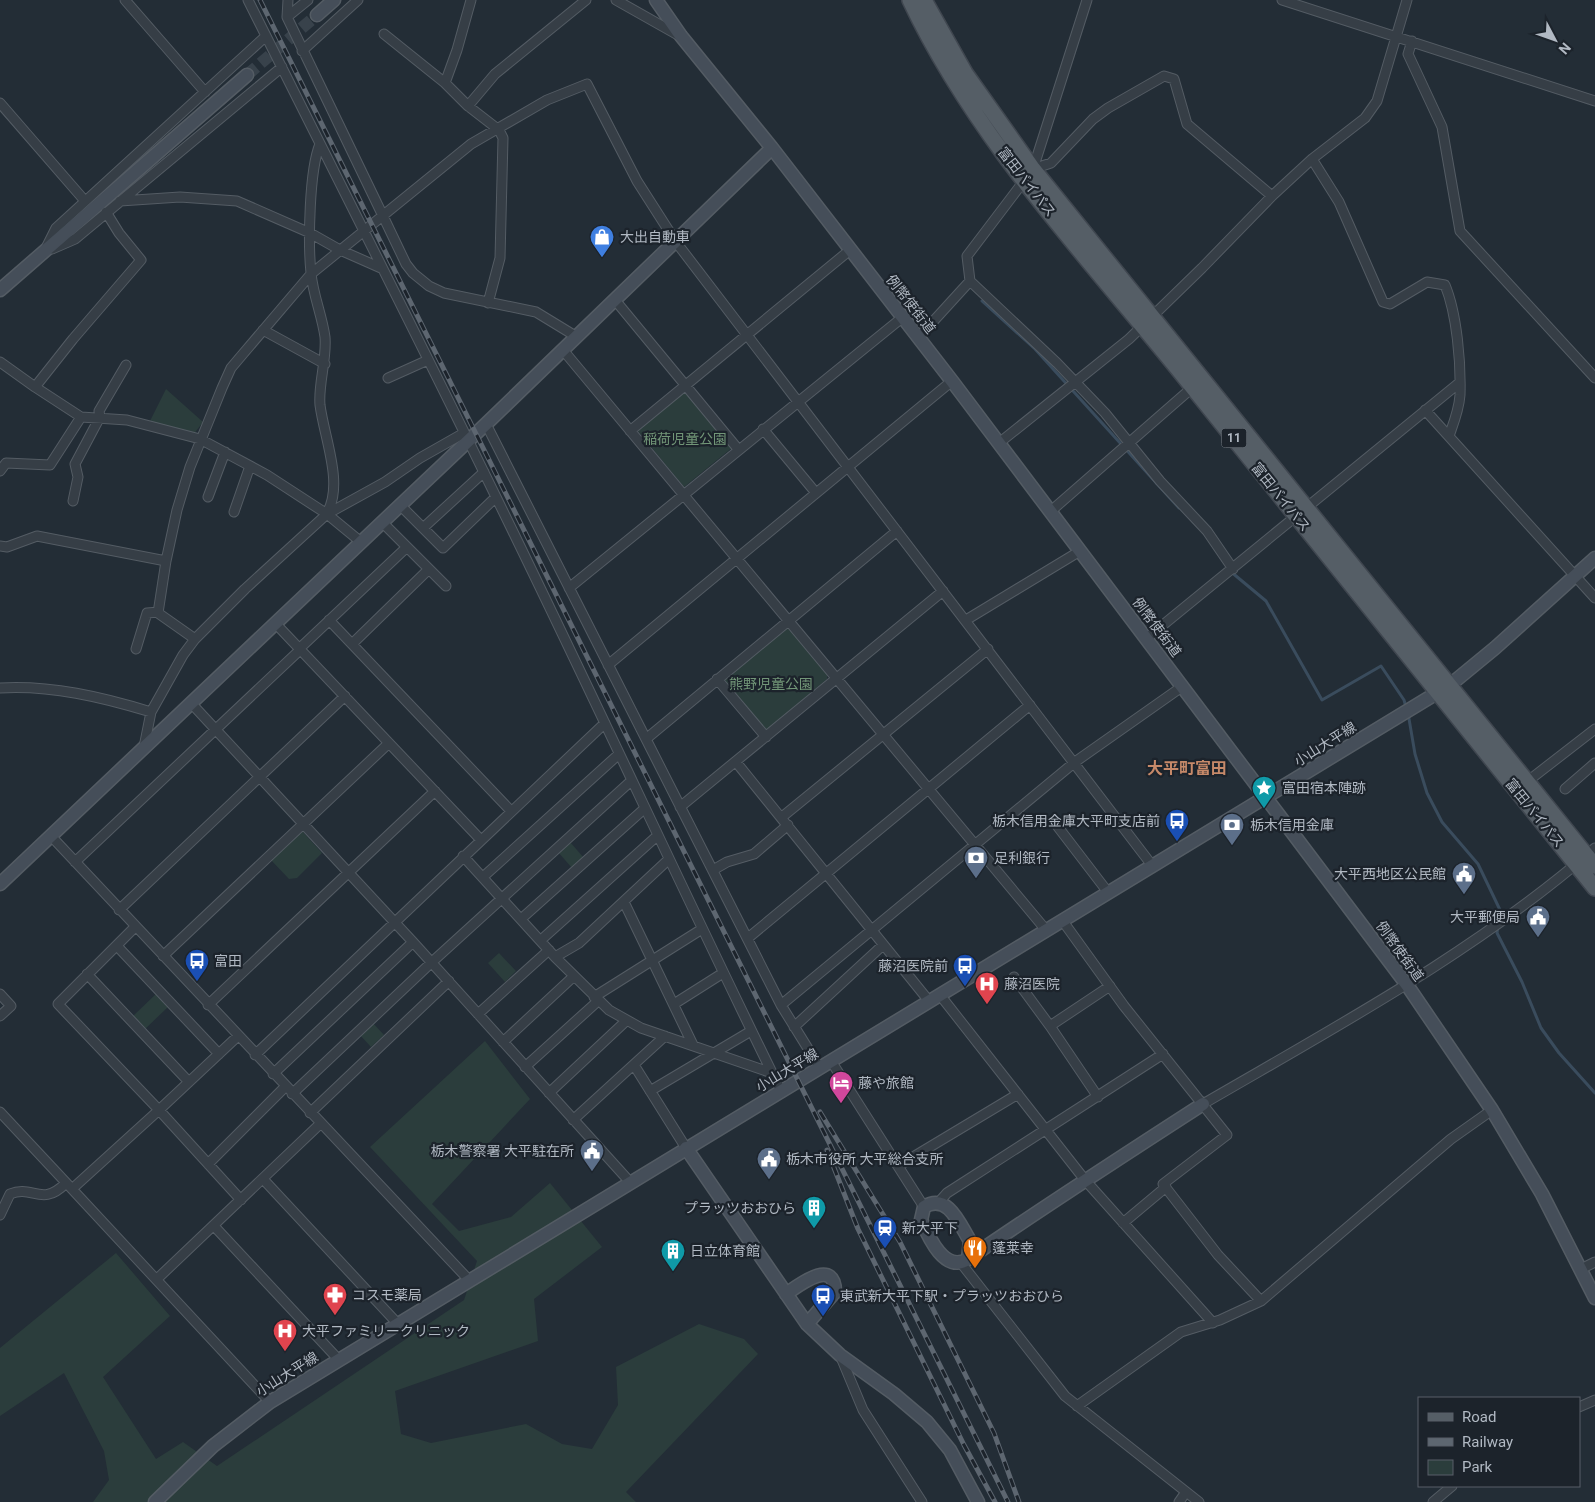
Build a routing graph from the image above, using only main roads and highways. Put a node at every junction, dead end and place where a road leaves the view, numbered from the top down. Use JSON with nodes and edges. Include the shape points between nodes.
{"nodes":[{"id":1,"x":910,"y":0,"type":"edge"},
{"id":2,"x":924,"y":0,"type":"edge"},
{"id":3,"x":1029,"y":175,"type":"junction"},
{"id":4,"x":1147,"y":320,"type":"junction"},
{"id":5,"x":1301,"y":511,"type":"junction"},
{"id":6,"x":1443,"y":688,"type":"junction"},
{"id":7,"x":1588,"y":858,"type":"edge"},
{"id":8,"x":1595,"y":888,"type":"edge"}],
"edges":[{"from":1,"to":3,"type":"main road","name":"富田バイパス","number":"11","via":[[955,81]]},
{"from":2,"to":3,"type":"main road","name":"富田バイパス","number":"11","via":[[964,73]]},
{"from":3,"to":4,"type":"main road","name":"富田バイパス","number":"11"},
{"from":4,"to":5,"type":"main road","name":"富田バイパス","number":"11"},
{"from":4,"to":5,"type":"main road","name":"富田バイパス","number":"11","via":[[1193,387]]},
{"from":5,"to":6,"type":"main road","name":"富田バイパス","number":"11"},
{"from":6,"to":7,"type":"main road","name":"富田バイパス","number":"11"},
{"from":6,"to":7,"type":"main road","name":"富田バイパス","number":"11","via":[[1528,781]]},
{"from":7,"to":8,"type":"main road","name":"富田バイパス","number":"11"}]}
